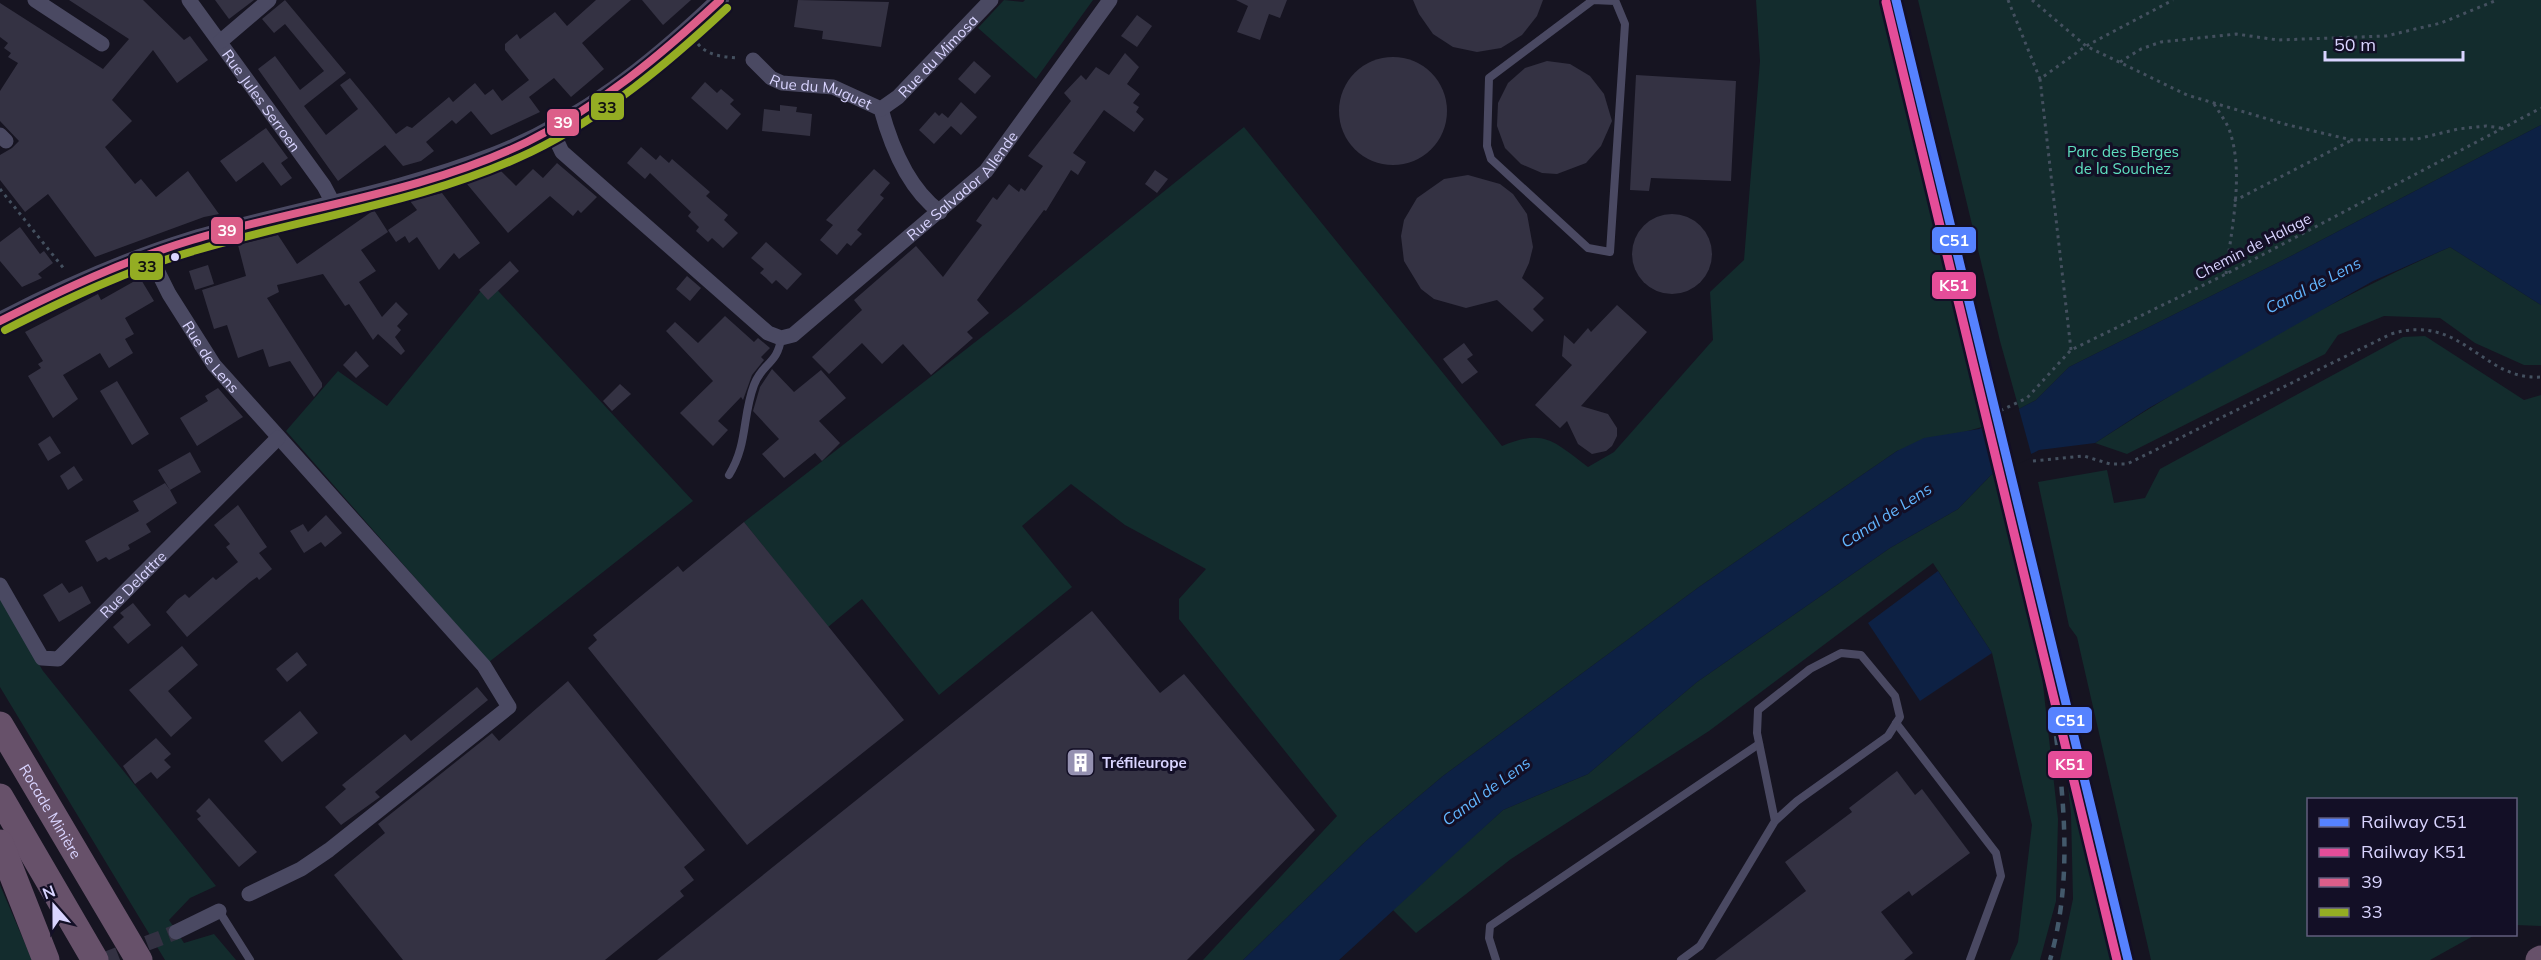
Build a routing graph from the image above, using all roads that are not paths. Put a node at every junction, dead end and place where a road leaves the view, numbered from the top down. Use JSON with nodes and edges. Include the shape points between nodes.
{"nodes":[{"id":1,"x":34,"y":0,"type":"edge"},
{"id":2,"x":189,"y":0,"type":"edge"},
{"id":3,"x":269,"y":0,"type":"edge"},
{"id":4,"x":720,"y":0,"type":"edge"},
{"id":5,"x":991,"y":0,"type":"edge"},
{"id":6,"x":1110,"y":0,"type":"edge"},
{"id":7,"x":1615,"y":1,"type":"edge"},
{"id":8,"x":221,"y":41,"type":"junction"},
{"id":9,"x":102,"y":44,"type":"dead end"},
{"id":10,"x":753,"y":60,"type":"road end"},
{"id":11,"x":881,"y":109,"type":"junction"},
{"id":12,"x":551,"y":129,"type":"junction"},
{"id":13,"x":333,"y":203,"type":"junction"},
{"id":14,"x":940,"y":212,"type":"junction"},
{"id":15,"x":150,"y":256,"type":"junction"},
{"id":16,"x":0,"y":321,"type":"edge"},
{"id":17,"x":782,"y":338,"type":"junction"},
{"id":18,"x":283,"y":443,"type":"junction"},
{"id":19,"x":729,"y":475,"type":"dead end"},
{"id":20,"x":0,"y":585,"type":"edge"},
{"id":21,"x":1896,"y":723,"type":"junction"},
{"id":22,"x":0,"y":725,"type":"edge"},
{"id":23,"x":1759,"y":744,"type":"junction"},
{"id":24,"x":0,"y":797,"type":"edge"},
{"id":25,"x":1775,"y":821,"type":"junction"},
{"id":26,"x":0,"y":843,"type":"edge"},
{"id":27,"x":249,"y":894,"type":"dead end"},
{"id":28,"x":219,"y":910,"type":"joint"},
{"id":29,"x":176,"y":932,"type":"tunnel mouth"},
{"id":30,"x":46,"y":960,"type":"edge"},
{"id":31,"x":95,"y":960,"type":"edge"},
{"id":32,"x":140,"y":960,"type":"edge"},
{"id":33,"x":250,"y":960,"type":"edge"},
{"id":34,"x":1496,"y":960,"type":"edge"},
{"id":35,"x":1681,"y":960,"type":"edge"},
{"id":36,"x":1970,"y":960,"type":"edge"}],
"edges":[{"from":1,"to":9,"type":"street"},
{"from":2,"to":8,"type":"street","name":"Rue Jules Serroen"},
{"from":3,"to":8,"type":"street"},
{"from":4,"to":12,"type":"street","via":[[628,82]]},
{"from":5,"to":11,"type":"street","name":"Rue du Mimosa","via":[[898,97]]},
{"from":6,"to":14,"type":"street","name":"Rue Salvador Allende","via":[[1003,152]]},
{"from":7,"to":7,"type":"lane","via":[[1625,24],[1610,252],[1588,248],[1491,159],[1487,146],[1490,78],[1593,0]]},
{"from":8,"to":13,"type":"street","name":"Rue Jules Serroen"},
{"from":10,"to":11,"type":"street","name":"Rue du Muguet","via":[[782,83],[833,87]]},
{"from":11,"to":14,"type":"street","name":"Rue du Muguet","via":[[890,140],[917,189]]},
{"from":12,"to":13,"type":"street","via":[[495,156],[448,172]]},
{"from":12,"to":17,"type":"street","via":[[562,152],[768,333]]},
{"from":13,"to":15,"type":"street","via":[[191,241]]},
{"from":14,"to":17,"type":"street","name":"Rue Salvador Allende","via":[[793,335]]},
{"from":15,"to":16,"type":"street"},
{"from":15,"to":18,"type":"street","name":"Rue de Lens","via":[[214,365]]},
{"from":17,"to":19,"type":"lane","via":[[780,353],[759,373],[753,387],[740,456]]},
{"from":18,"to":20,"type":"street","name":"Rue Delattre","via":[[58,659],[42,658]]},
{"from":18,"to":27,"type":"street","name":"Rue de Lens","via":[[484,666],[509,707],[329,850],[302,869]]},
{"from":21,"to":23,"type":"lane","via":[[1900,717],[1895,696],[1861,655],[1842,653],[1810,669],[1758,710]]},
{"from":21,"to":25,"type":"lane","via":[[1888,736]]},
{"from":21,"to":36,"type":"lane","via":[[1996,852],[2001,876]]},
{"from":22,"to":32,"type":"highway","name":"Rocade Minière"},
{"from":23,"to":25,"type":"lane"},
{"from":23,"to":34,"type":"lane","via":[[1490,926],[1489,938]]},
{"from":24,"to":31,"type":"highway"},
{"from":25,"to":35,"type":"lane","via":[[1700,946]]},
{"from":26,"to":30,"type":"highway"},
{"from":28,"to":29,"type":"street"},
{"from":28,"to":33,"type":"lane"}]}
